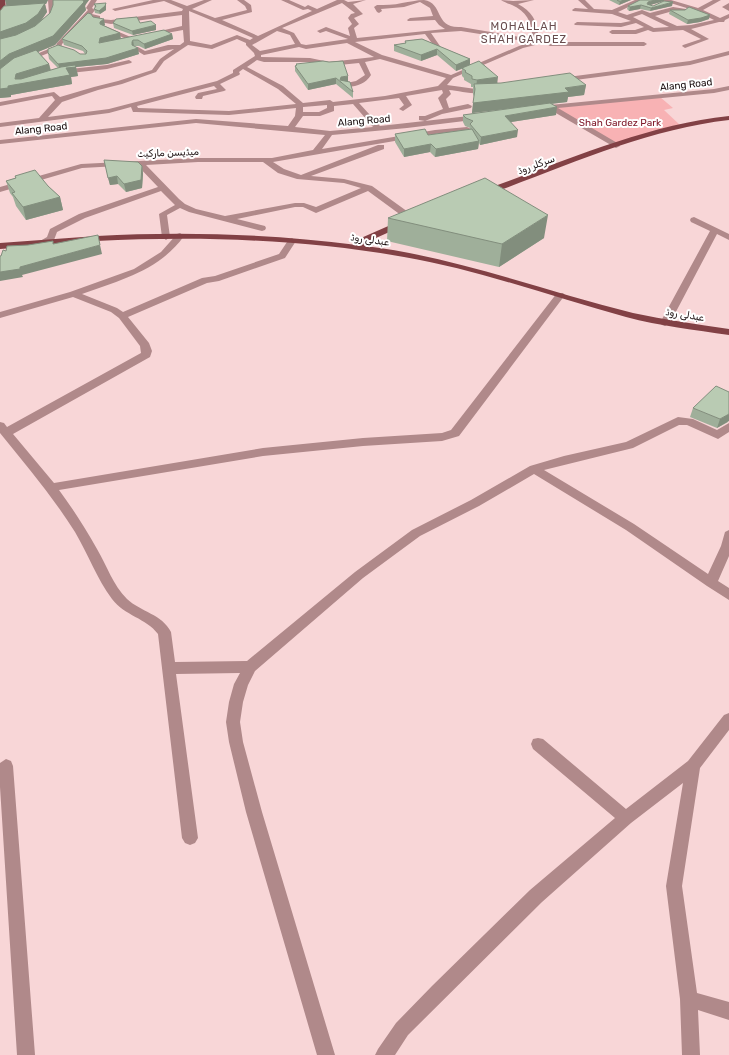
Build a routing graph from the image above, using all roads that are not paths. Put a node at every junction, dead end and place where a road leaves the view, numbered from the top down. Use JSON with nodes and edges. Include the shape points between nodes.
{"nodes":[{"id":1,"x":2,"y":0,"type":"edge"},
{"id":2,"x":134,"y":0,"type":"edge"},
{"id":3,"x":164,"y":0,"type":"edge"},
{"id":4,"x":209,"y":0,"type":"edge"},
{"id":5,"x":240,"y":0,"type":"edge"},
{"id":6,"x":284,"y":0,"type":"edge"},
{"id":7,"x":360,"y":0,"type":"edge"},
{"id":8,"x":363,"y":0,"type":"edge"},
{"id":9,"x":381,"y":0,"type":"edge"},
{"id":10,"x":420,"y":0,"type":"edge"},
{"id":11,"x":504,"y":0,"type":"edge"},
{"id":12,"x":531,"y":0,"type":"edge"},
{"id":13,"x":582,"y":0,"type":"edge"},
{"id":14,"x":636,"y":0,"type":"edge"},
{"id":15,"x":718,"y":0,"type":"edge"},
{"id":16,"x":663,"y":1,"type":"edge"},
{"id":17,"x":92,"y":2,"type":"edge"},
{"id":18,"x":113,"y":2,"type":"dead end"},
{"id":19,"x":343,"y":2,"type":"edge"},
{"id":20,"x":514,"y":3,"type":"junction"},
{"id":21,"x":52,"y":4,"type":"edge"},
{"id":22,"x":102,"y":4,"type":"edge"},
{"id":23,"x":247,"y":4,"type":"junction"},
{"id":24,"x":404,"y":5,"type":"junction"},
{"id":25,"x":729,"y":5,"type":"edge"},
{"id":26,"x":388,"y":6,"type":"junction"},
{"id":27,"x":235,"y":7,"type":"dead end"},
{"id":28,"x":115,"y":9,"type":"dead end"},
{"id":29,"x":412,"y":9,"type":"dead end"},
{"id":30,"x":695,"y":9,"type":"junction"},
{"id":31,"x":729,"y":9,"type":"edge"},
{"id":32,"x":575,"y":10,"type":"dead end"},
{"id":33,"x":3,"y":11,"type":"junction"},
{"id":34,"x":10,"y":11,"type":"edge"},
{"id":35,"x":186,"y":11,"type":"junction"},
{"id":36,"x":317,"y":11,"type":"junction"},
{"id":37,"x":379,"y":11,"type":"dead end"},
{"id":38,"x":590,"y":11,"type":"junction"},
{"id":39,"x":104,"y":12,"type":"edge"},
{"id":40,"x":613,"y":12,"type":"junction"},
{"id":41,"x":87,"y":15,"type":"junction"},
{"id":42,"x":650,"y":15,"type":"junction"},
{"id":43,"x":729,"y":16,"type":"edge"},
{"id":44,"x":98,"y":17,"type":"junction"},
{"id":45,"x":0,"y":18,"type":"edge"},
{"id":46,"x":437,"y":18,"type":"junction"},
{"id":47,"x":627,"y":18,"type":"junction"},
{"id":48,"x":214,"y":20,"type":"junction"},
{"id":49,"x":410,"y":20,"type":"dead end"},
{"id":50,"x":590,"y":20,"type":"dead end"},
{"id":51,"x":720,"y":20,"type":"junction"},
{"id":52,"x":122,"y":21,"type":"junction"},
{"id":53,"x":637,"y":21,"type":"junction"},
{"id":54,"x":577,"y":24,"type":"dead end"},
{"id":55,"x":729,"y":24,"type":"edge"},
{"id":56,"x":43,"y":26,"type":"edge"},
{"id":57,"x":186,"y":27,"type":"junction"},
{"id":58,"x":648,"y":28,"type":"junction"},
{"id":59,"x":685,"y":28,"type":"junction"},
{"id":60,"x":278,"y":29,"type":"junction"},
{"id":61,"x":677,"y":29,"type":"junction"},
{"id":62,"x":452,"y":30,"type":"junction"},
{"id":63,"x":320,"y":31,"type":"dead end"},
{"id":64,"x":427,"y":32,"type":"junction"},
{"id":65,"x":612,"y":32,"type":"dead end"},
{"id":66,"x":627,"y":32,"type":"junction"},
{"id":67,"x":258,"y":38,"type":"junction"},
{"id":68,"x":132,"y":39,"type":"junction"},
{"id":69,"x":352,"y":40,"type":"junction"},
{"id":70,"x":536,"y":41,"type":"junction"},
{"id":71,"x":117,"y":42,"type":"edge"},
{"id":72,"x":250,"y":43,"type":"junction"},
{"id":73,"x":325,"y":44,"type":"junction"},
{"id":74,"x":630,"y":44,"type":"junction"},
{"id":75,"x":644,"y":44,"type":"dead end"},
{"id":76,"x":184,"y":45,"type":"junction"},
{"id":77,"x":299,"y":45,"type":"junction"},
{"id":78,"x":685,"y":46,"type":"dead end"},
{"id":79,"x":136,"y":48,"type":"edge"},
{"id":80,"x":286,"y":48,"type":"junction"},
{"id":81,"x":439,"y":49,"type":"edge"},
{"id":82,"x":327,"y":52,"type":"dead end"},
{"id":83,"x":729,"y":53,"type":"edge"},
{"id":84,"x":257,"y":56,"type":"junction"},
{"id":85,"x":380,"y":57,"type":"junction"},
{"id":86,"x":329,"y":59,"type":"dead end"},
{"id":87,"x":361,"y":61,"type":"junction"},
{"id":88,"x":129,"y":62,"type":"dead end"},
{"id":89,"x":322,"y":62,"type":"junction"},
{"id":90,"x":243,"y":67,"type":"junction"},
{"id":91,"x":55,"y":73,"type":"edge"},
{"id":92,"x":0,"y":76,"type":"edge"},
{"id":93,"x":451,"y":77,"type":"junction"},
{"id":94,"x":550,"y":81,"type":"edge"},
{"id":95,"x":215,"y":83,"type":"junction"},
{"id":96,"x":344,"y":85,"type":"edge"},
{"id":97,"x":442,"y":88,"type":"junction"},
{"id":98,"x":729,"y":88,"type":"edge"},
{"id":99,"x":500,"y":89,"type":"edge"},
{"id":100,"x":469,"y":90,"type":"junction"},
{"id":101,"x":401,"y":95,"type":"junction"},
{"id":102,"x":199,"y":97,"type":"dead end"},
{"id":103,"x":59,"y":100,"type":"junction"},
{"id":104,"x":355,"y":102,"type":"junction"},
{"id":105,"x":0,"y":104,"type":"edge"},
{"id":106,"x":300,"y":104,"type":"junction"},
{"id":107,"x":330,"y":104,"type":"junction"},
{"id":108,"x":133,"y":105,"type":"junction"},
{"id":109,"x":468,"y":106,"type":"junction"},
{"id":110,"x":552,"y":108,"type":"junction"},
{"id":111,"x":403,"y":109,"type":"dead end"},
{"id":112,"x":534,"y":109,"type":"edge"},
{"id":113,"x":180,"y":111,"type":"junction"},
{"id":114,"x":447,"y":111,"type":"junction"},
{"id":115,"x":299,"y":114,"type":"junction"},
{"id":116,"x":312,"y":115,"type":"junction"},
{"id":117,"x":489,"y":115,"type":"edge"},
{"id":118,"x":475,"y":117,"type":"junction"},
{"id":119,"x":729,"y":118,"type":"edge"},
{"id":120,"x":42,"y":119,"type":"junction"},
{"id":121,"x":174,"y":123,"type":"junction"},
{"id":122,"x":0,"y":125,"type":"edge"},
{"id":123,"x":383,"y":129,"type":"junction"},
{"id":124,"x":468,"y":129,"type":"edge"},
{"id":125,"x":290,"y":130,"type":"junction"},
{"id":126,"x":313,"y":132,"type":"junction"},
{"id":127,"x":330,"y":133,"type":"junction"},
{"id":128,"x":0,"y":142,"type":"edge"},
{"id":129,"x":616,"y":146,"type":"junction"},
{"id":130,"x":381,"y":147,"type":"dead end"},
{"id":131,"x":316,"y":152,"type":"junction"},
{"id":132,"x":265,"y":160,"type":"junction"},
{"id":133,"x":139,"y":163,"type":"junction"},
{"id":134,"x":300,"y":177,"type":"junction"},
{"id":135,"x":162,"y":188,"type":"junction"},
{"id":136,"x":369,"y":188,"type":"junction"},
{"id":137,"x":0,"y":190,"type":"edge"},
{"id":138,"x":473,"y":197,"type":"edge"},
{"id":139,"x":181,"y":205,"type":"junction"},
{"id":140,"x":226,"y":218,"type":"junction"},
{"id":141,"x":415,"y":218,"type":"joint"},
{"id":142,"x":694,"y":220,"type":"dead end"},
{"id":143,"x":262,"y":228,"type":"dead end"},
{"id":144,"x":715,"y":230,"type":"junction"},
{"id":145,"x":180,"y":236,"type":"junction"},
{"id":146,"x":166,"y":237,"type":"junction"},
{"id":147,"x":729,"y":237,"type":"edge"},
{"id":148,"x":292,"y":241,"type":"junction"},
{"id":149,"x":39,"y":244,"type":"junction"},
{"id":150,"x":0,"y":246,"type":"edge"},
{"id":151,"x":359,"y":248,"type":"junction"},
{"id":152,"x":73,"y":294,"type":"junction"},
{"id":153,"x":560,"y":295,"type":"junction"},
{"id":154,"x":0,"y":315,"type":"edge"},
{"id":155,"x":122,"y":316,"type":"junction"},
{"id":156,"x":665,"y":323,"type":"junction"},
{"id":157,"x":729,"y":332,"type":"edge"},
{"id":158,"x":729,"y":426,"type":"edge"},
{"id":159,"x":3,"y":429,"type":"edge"},
{"id":160,"x":534,"y":469,"type":"junction"},
{"id":161,"x":52,"y":487,"type":"junction"},
{"id":162,"x":729,"y":535,"type":"edge"},
{"id":163,"x":711,"y":583,"type":"junction"},
{"id":164,"x":729,"y":595,"type":"edge"},
{"id":165,"x":250,"y":667,"type":"junction"},
{"id":166,"x":168,"y":668,"type":"junction"},
{"id":167,"x":729,"y":719,"type":"edge"},
{"id":168,"x":538,"y":744,"type":"dead end"},
{"id":169,"x":6,"y":766,"type":"dead end"},
{"id":170,"x":693,"y":766,"type":"junction"},
{"id":171,"x":626,"y":818,"type":"junction"},
{"id":172,"x":190,"y":838,"type":"dead end"},
{"id":173,"x":689,"y":999,"type":"junction"},
{"id":174,"x":729,"y":1011,"type":"edge"},
{"id":175,"x":26,"y":1055,"type":"edge"},
{"id":176,"x":326,"y":1055,"type":"edge"},
{"id":177,"x":384,"y":1055,"type":"edge"},
{"id":178,"x":691,"y":1055,"type":"edge"}],
"edges":[{"from":1,"to":33,"type":"main road"},
{"from":2,"to":18,"type":"street"},
{"from":3,"to":28,"type":"street"},
{"from":3,"to":35,"type":"street"},
{"from":4,"to":35,"type":"street"},
{"from":5,"to":23,"type":"street"},
{"from":6,"to":36,"type":"street"},
{"from":7,"to":8,"type":"street"},
{"from":7,"to":19,"type":"street"},
{"from":9,"to":26,"type":"street"},
{"from":10,"to":24,"type":"street"},
{"from":10,"to":46,"type":"street","via":[[433,7]]},
{"from":11,"to":20,"type":"street"},
{"from":12,"to":20,"type":"street"},
{"from":13,"to":38,"type":"street","via":[[589,6]]},
{"from":14,"to":40,"type":"street"},
{"from":15,"to":30,"type":"street"},
{"from":16,"to":30,"type":"street"},
{"from":17,"to":22,"type":"street"},
{"from":17,"to":41,"type":"street","via":[[89,8],[92,10]]},
{"from":19,"to":36,"type":"street"},
{"from":19,"to":69,"type":"street","via":[[360,14],[351,18],[356,24],[351,28]]},
{"from":20,"to":70,"type":"street","via":[[526,10],[534,21]]},
{"from":21,"to":56,"type":"street","via":[[49,19]]},
{"from":23,"to":27,"type":"street"},
{"from":23,"to":48,"type":"street","via":[[250,11]]},
{"from":24,"to":26,"type":"street"},
{"from":24,"to":29,"type":"street"},
{"from":25,"to":31,"type":"street","via":[[725,7]]},
{"from":26,"to":37,"type":"street","via":[[377,7]]},
{"from":30,"to":42,"type":"street","via":[[672,9]]},
{"from":30,"to":51,"type":"street"},
{"from":32,"to":38,"type":"street"},
{"from":33,"to":34,"type":"street"},
{"from":33,"to":45,"type":"main road"},
{"from":35,"to":48,"type":"street"},
{"from":35,"to":52,"type":"street"},
{"from":35,"to":57,"type":"street"},
{"from":36,"to":60,"type":"street"},
{"from":38,"to":40,"type":"street"},
{"from":38,"to":50,"type":"street"},
{"from":39,"to":44,"type":"street"},
{"from":40,"to":47,"type":"street"},
{"from":41,"to":44,"type":"street"},
{"from":41,"to":92,"type":"street","via":[[59,44],[61,48],[43,57],[14,65]]},
{"from":42,"to":47,"type":"street","via":[[642,12]]},
{"from":42,"to":61,"type":"street"},
{"from":43,"to":51,"type":"street"},
{"from":44,"to":52,"type":"street","via":[[96,20]]},
{"from":46,"to":49,"type":"street"},
{"from":46,"to":62,"type":"street","via":[[441,24]]},
{"from":47,"to":53,"type":"street"},
{"from":48,"to":67,"type":"street"},
{"from":51,"to":55,"type":"street"},
{"from":51,"to":59,"type":"street"},
{"from":52,"to":68,"type":"street","via":[[105,28]]},
{"from":53,"to":54,"type":"street","via":[[621,25]]},
{"from":53,"to":58,"type":"street"},
{"from":57,"to":68,"type":"street"},
{"from":57,"to":76,"type":"street"},
{"from":58,"to":61,"type":"street"},
{"from":58,"to":66,"type":"street"},
{"from":59,"to":61,"type":"street"},
{"from":59,"to":78,"type":"street","via":[[706,39]]},
{"from":60,"to":67,"type":"street"},
{"from":60,"to":77,"type":"street","via":[[292,34]]},
{"from":62,"to":64,"type":"street"},
{"from":62,"to":70,"type":"street","via":[[479,31]]},
{"from":63,"to":69,"type":"street","via":[[326,29]]},
{"from":64,"to":69,"type":"street"},
{"from":64,"to":81,"type":"street"},
{"from":65,"to":66,"type":"street"},
{"from":66,"to":74,"type":"street"},
{"from":67,"to":72,"type":"street"},
{"from":68,"to":71,"type":"street"},
{"from":69,"to":73,"type":"street"},
{"from":69,"to":85,"type":"street"},
{"from":70,"to":74,"type":"street","via":[[547,41],[550,44]]},
{"from":70,"to":93,"type":"street"},
{"from":72,"to":76,"type":"street","via":[[237,37],[212,47],[200,44]]},
{"from":72,"to":80,"type":"street","via":[[273,42]]},
{"from":72,"to":84,"type":"street"},
{"from":73,"to":77,"type":"street","via":[[306,47]]},
{"from":73,"to":82,"type":"street"},
{"from":74,"to":75,"type":"street"},
{"from":76,"to":79,"type":"street","via":[[144,53]]},
{"from":76,"to":103,"type":"street","via":[[162,60],[154,71]]},
{"from":77,"to":80,"type":"street"},
{"from":80,"to":84,"type":"street"},
{"from":83,"to":94,"type":"street","via":[[690,63]]},
{"from":84,"to":89,"type":"street","via":[[264,60]]},
{"from":84,"to":90,"type":"street"},
{"from":85,"to":87,"type":"street"},
{"from":85,"to":93,"type":"street"},
{"from":86,"to":89,"type":"street"},
{"from":87,"to":89,"type":"street","via":[[329,64]]},
{"from":87,"to":96,"type":"street","via":[[368,75],[365,80]]},
{"from":88,"to":91,"type":"street"},
{"from":90,"to":95,"type":"street","via":[[236,70],[237,74]]},
{"from":90,"to":106,"type":"street","via":[[286,91]]},
{"from":93,"to":97,"type":"street"},
{"from":95,"to":102,"type":"street","via":[[222,90],[200,94]]},
{"from":95,"to":108,"type":"street"},
{"from":97,"to":100,"type":"street"},
{"from":97,"to":101,"type":"street"},
{"from":97,"to":114,"type":"street","via":[[447,94],[442,101]]},
{"from":98,"to":110,"type":"street","name":"Alang Road"},
{"from":99,"to":100,"type":"street"},
{"from":100,"to":109,"type":"street"},
{"from":101,"to":104,"type":"street"},
{"from":101,"to":111,"type":"street","via":[[408,105]]},
{"from":103,"to":105,"type":"street","via":[[54,94]]},
{"from":103,"to":120,"type":"street"},
{"from":104,"to":107,"type":"street"},
{"from":104,"to":123,"type":"street","via":[[366,116]]},
{"from":106,"to":107,"type":"street"},
{"from":106,"to":113,"type":"street","via":[[229,113]]},
{"from":106,"to":115,"type":"street"},
{"from":107,"to":116,"type":"street","via":[[329,111]]},
{"from":108,"to":113,"type":"street","via":[[136,110],[141,111]]},
{"from":108,"to":120,"type":"street","via":[[89,114]]},
{"from":109,"to":114,"type":"street"},
{"from":109,"to":118,"type":"street"},
{"from":110,"to":112,"type":"street","name":"Alang Road"},
{"from":110,"to":129,"type":"street"},
{"from":113,"to":121,"type":"street"},
{"from":114,"to":123,"type":"street"},
{"from":115,"to":116,"type":"street"},
{"from":115,"to":125,"type":"street"},
{"from":116,"to":126,"type":"street","via":[[317,121]]},
{"from":117,"to":118,"type":"street","name":"Alang Road"},
{"from":118,"to":123,"type":"street","name":"Alang Road"},
{"from":119,"to":129,"type":"main road","name":"سرکلر روڈ","via":[[677,127]]},
{"from":120,"to":122,"type":"street"},
{"from":121,"to":125,"type":"street","name":"Alang Road","via":[[218,122]]},
{"from":121,"to":128,"type":"street","name":"Alang Road"},
{"from":123,"to":127,"type":"street","name":"Alang Road"},
{"from":124,"to":131,"type":"street","name":"میڈیسن مارکیٹ"},
{"from":125,"to":126,"type":"street","name":"Alang Road"},
{"from":126,"to":127,"type":"street","name":"Alang Road"},
{"from":127,"to":131,"type":"street"},
{"from":129,"to":138,"type":"main road","name":"سرکلر روڈ"},
{"from":130,"to":134,"type":"street"},
{"from":131,"to":132,"type":"street","name":"میڈیسن مارکیٹ"},
{"from":132,"to":133,"type":"street","name":"میڈیسن مارکیٹ"},
{"from":132,"to":134,"type":"street","via":[[281,171]]},
{"from":133,"to":135,"type":"street"},
{"from":133,"to":137,"type":"street","name":"میڈیسن مارکیٹ","via":[[81,166]]},
{"from":134,"to":136,"type":"street","via":[[344,181]]},
{"from":135,"to":139,"type":"street"},
{"from":135,"to":149,"type":"street","via":[[82,216],[53,231],[51,238]]},
{"from":136,"to":140,"type":"street","via":[[316,210],[304,205],[295,205]]},
{"from":136,"to":141,"type":"street"},
{"from":139,"to":140,"type":"street","via":[[195,212]]},
{"from":139,"to":146,"type":"street","via":[[163,214]]},
{"from":140,"to":143,"type":"street"},
{"from":141,"to":151,"type":"main road","via":[[368,237],[361,242]]},
{"from":142,"to":144,"type":"street"},
{"from":144,"to":147,"type":"street"},
{"from":144,"to":156,"type":"street"},
{"from":145,"to":146,"type":"main road","name":"عبدلی روڈ"},
{"from":145,"to":148,"type":"main road","name":"عبدلی روڈ"},
{"from":145,"to":152,"type":"street","via":[[164,254],[137,271]]},
{"from":146,"to":149,"type":"main road","name":"عبدلی روڈ","via":[[109,238]]},
{"from":148,"to":151,"type":"main road","name":"عبدلی روڈ"},
{"from":148,"to":155,"type":"street","via":[[282,256],[216,279],[205,280]]},
{"from":149,"to":150,"type":"main road","name":"عبدلی روڈ"},
{"from":151,"to":153,"type":"main road","name":"عبدلی روڈ","via":[[452,264]]},
{"from":152,"to":154,"type":"street"},
{"from":152,"to":155,"type":"street","via":[[114,310]]},
{"from":153,"to":156,"type":"main road","name":"عبدلی روڈ"},
{"from":153,"to":161,"type":"street","via":[[455,433],[442,437],[263,452]]},
{"from":155,"to":159,"type":"street","via":[[145,345],[146,355]]},
{"from":156,"to":157,"type":"main road","name":"عبدلی روڈ"},
{"from":158,"to":160,"type":"street","via":[[718,435],[689,422],[678,421],[629,445]]},
{"from":159,"to":161,"type":"street"},
{"from":160,"to":163,"type":"street","via":[[630,526]]},
{"from":160,"to":165,"type":"street","via":[[416,533],[359,574]]},
{"from":161,"to":166,"type":"street","via":[[123,603],[135,613],[160,626],[164,632]]},
{"from":162,"to":163,"type":"street"},
{"from":163,"to":164,"type":"street"},
{"from":165,"to":166,"type":"street"},
{"from":165,"to":176,"type":"street","via":[[241,684],[236,702],[233,722],[236,742],[254,812]]},
{"from":166,"to":172,"type":"street"},
{"from":167,"to":170,"type":"street"},
{"from":168,"to":171,"type":"street"},
{"from":169,"to":175,"type":"street"},
{"from":170,"to":171,"type":"street"},
{"from":170,"to":173,"type":"street","via":[[674,886]]},
{"from":171,"to":177,"type":"street","via":[[536,896],[402,1029]]},
{"from":173,"to":174,"type":"street"},
{"from":173,"to":178,"type":"street"}]}
